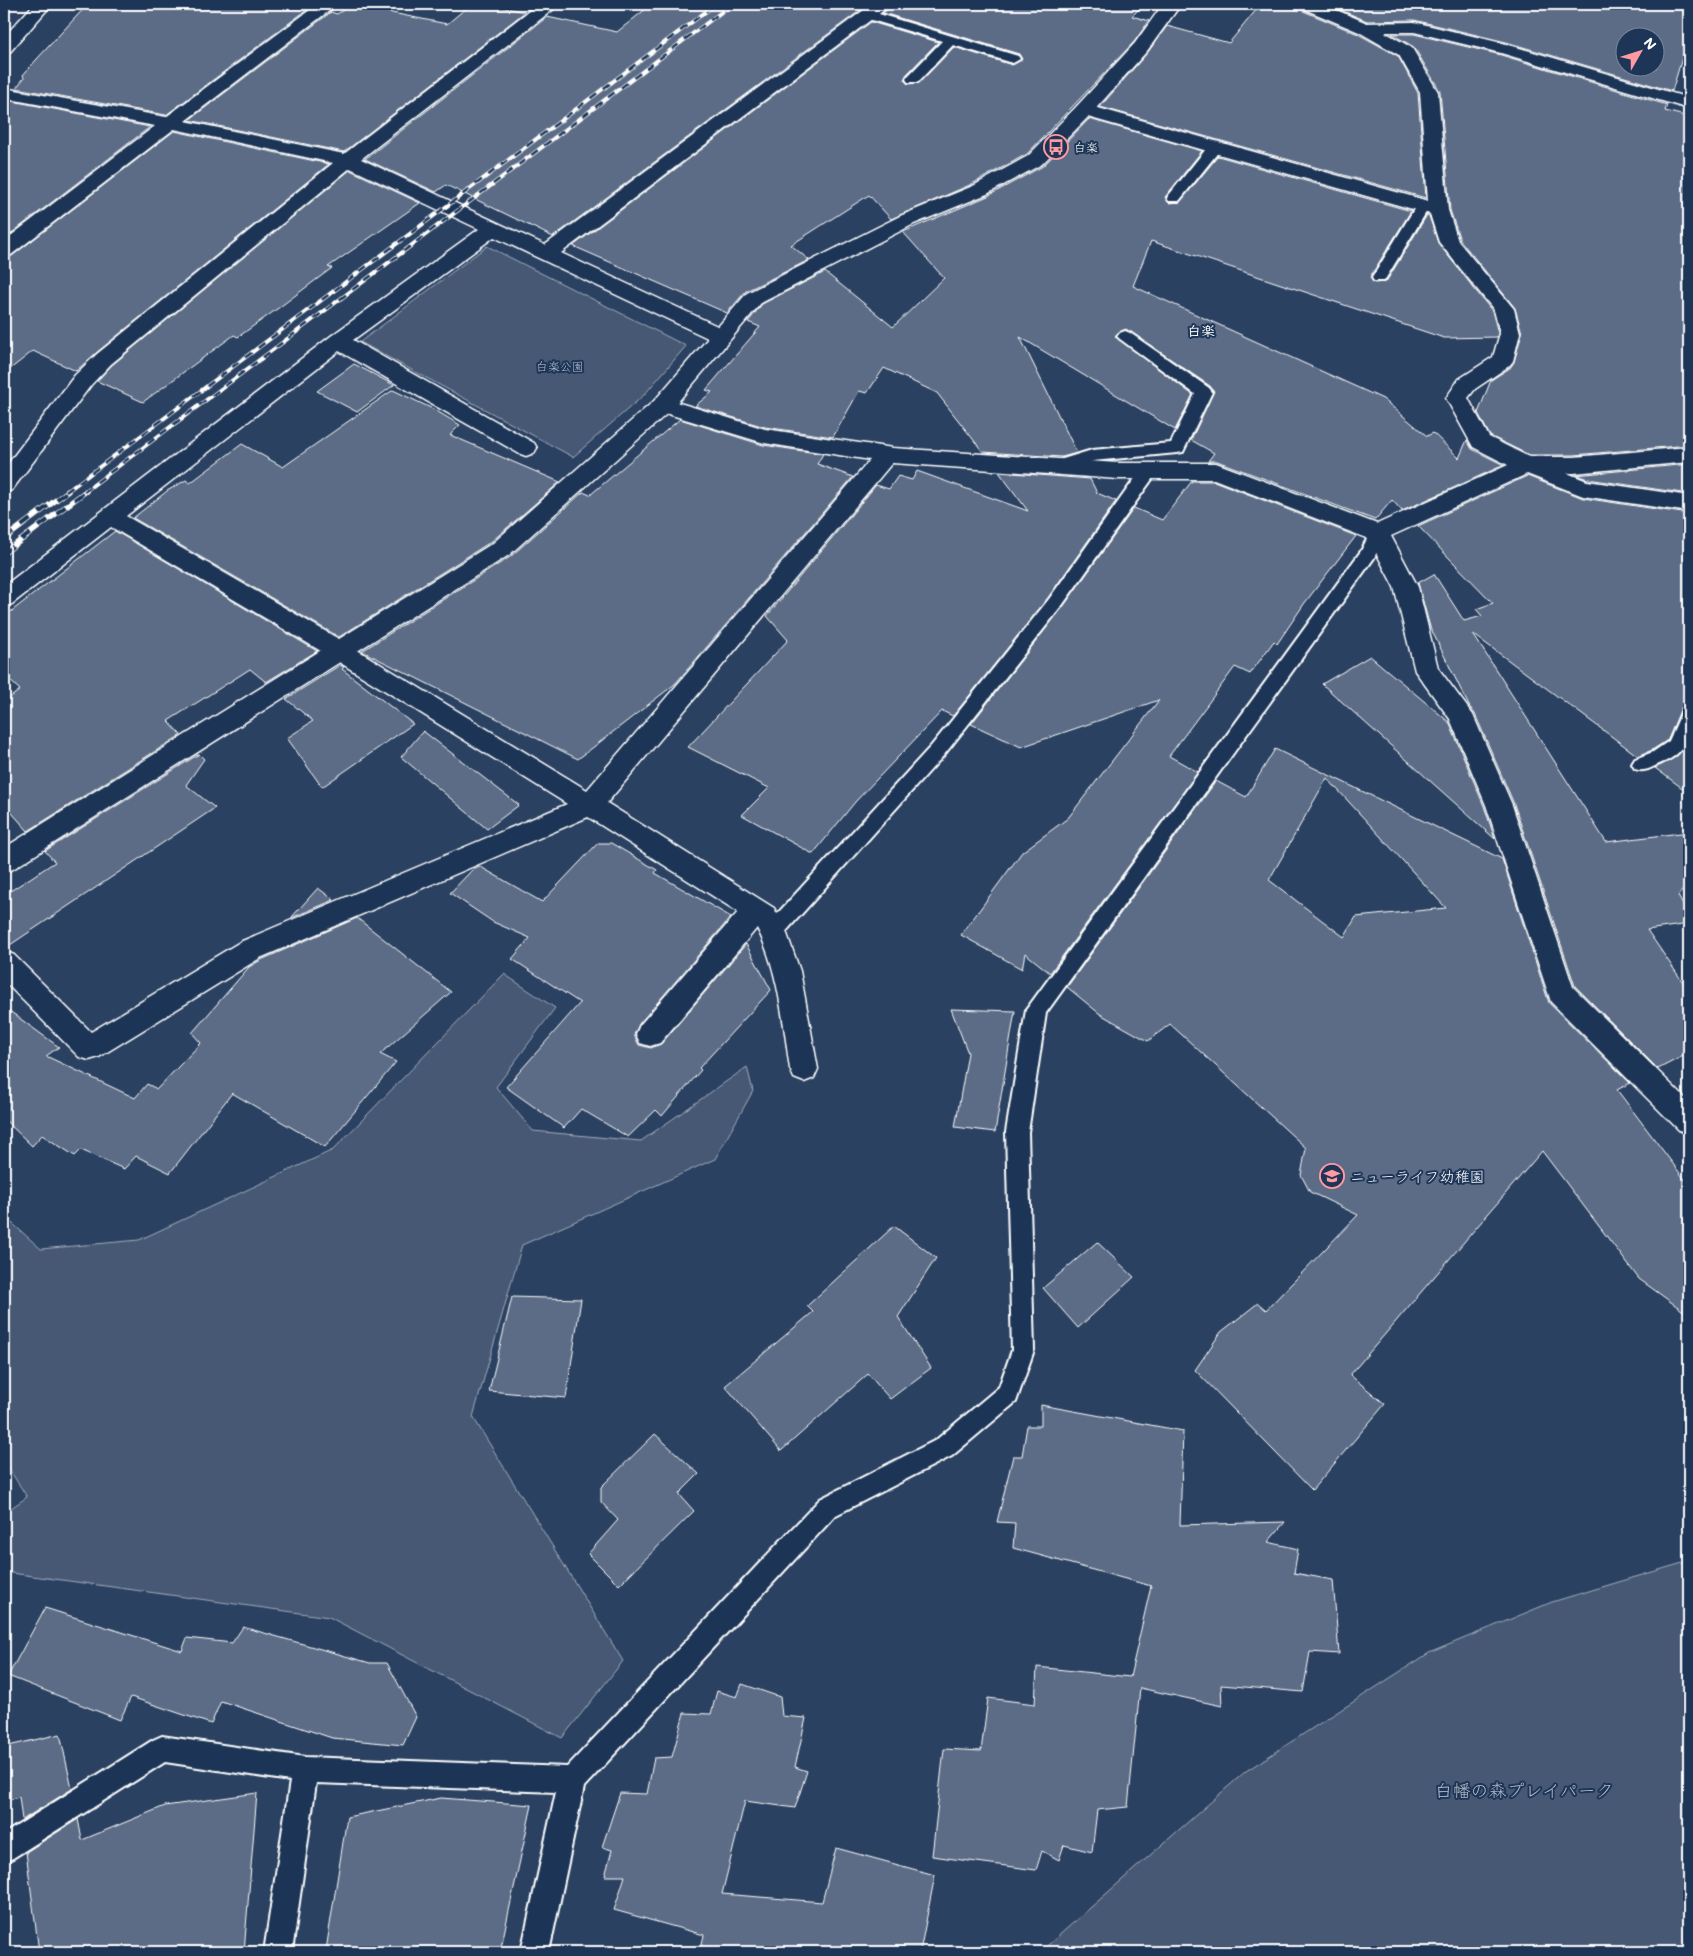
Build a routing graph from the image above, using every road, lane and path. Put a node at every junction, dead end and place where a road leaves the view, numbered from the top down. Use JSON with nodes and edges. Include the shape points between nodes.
{"nodes":[{"id":1,"x":43,"y":4,"type":"edge"},
{"id":2,"x":329,"y":4,"type":"edge"},
{"id":3,"x":549,"y":4,"type":"edge"},
{"id":4,"x":1172,"y":4,"type":"edge"},
{"id":5,"x":1308,"y":4,"type":"edge"},
{"id":6,"x":876,"y":9,"type":"edge"},
{"id":7,"x":1365,"y":28,"type":"junction"},
{"id":8,"x":950,"y":40,"type":"junction"},
{"id":9,"x":4,"y":48,"type":"edge"},
{"id":10,"x":1013,"y":59,"type":"dead end"},
{"id":11,"x":913,"y":79,"type":"dead end"},
{"id":12,"x":4,"y":93,"type":"edge"},
{"id":13,"x":1689,"y":104,"type":"edge"},
{"id":14,"x":1084,"y":110,"type":"junction"},
{"id":15,"x":170,"y":123,"type":"junction"},
{"id":16,"x":1215,"y":147,"type":"junction"},
{"id":17,"x":348,"y":160,"type":"junction"},
{"id":18,"x":1174,"y":198,"type":"dead end"},
{"id":19,"x":1430,"y":208,"type":"junction"},
{"id":20,"x":492,"y":229,"type":"junction"},
{"id":21,"x":4,"y":251,"type":"edge"},
{"id":22,"x":546,"y":254,"type":"junction"},
{"id":23,"x":1379,"y":278,"type":"dead end"},
{"id":24,"x":721,"y":336,"type":"junction"},
{"id":25,"x":1125,"y":336,"type":"dead end"},
{"id":26,"x":338,"y":341,"type":"junction"},
{"id":27,"x":663,"y":405,"type":"junction"},
{"id":28,"x":526,"y":448,"type":"dead end"},
{"id":29,"x":1689,"y":454,"type":"edge"},
{"id":30,"x":886,"y":456,"type":"junction"},
{"id":31,"x":1527,"y":465,"type":"junction"},
{"id":32,"x":1056,"y":467,"type":"junction"},
{"id":33,"x":1149,"y":471,"type":"junction"},
{"id":34,"x":4,"y":484,"type":"edge"},
{"id":35,"x":1689,"y":504,"type":"edge"},
{"id":36,"x":111,"y":517,"type":"junction"},
{"id":37,"x":1378,"y":534,"type":"junction"},
{"id":38,"x":4,"y":598,"type":"edge"},
{"id":39,"x":340,"y":651,"type":"junction"},
{"id":40,"x":1689,"y":714,"type":"edge"},
{"id":41,"x":1641,"y":764,"type":"dead end"},
{"id":42,"x":590,"y":805,"type":"junction"},
{"id":43,"x":4,"y":861,"type":"edge"},
{"id":44,"x":756,"y":910,"type":"junction"},
{"id":45,"x":774,"y":931,"type":"junction"},
{"id":46,"x":4,"y":963,"type":"edge"},
{"id":47,"x":650,"y":1034,"type":"dead end"},
{"id":48,"x":804,"y":1069,"type":"dead end"},
{"id":49,"x":1689,"y":1121,"type":"edge"},
{"id":50,"x":305,"y":1770,"type":"junction"},
{"id":51,"x":572,"y":1780,"type":"junction"},
{"id":52,"x":4,"y":1849,"type":"edge"},
{"id":53,"x":278,"y":1952,"type":"edge"},
{"id":54,"x":535,"y":1952,"type":"edge"}],
"edges":[{"from":1,"to":9,"type":"street"},
{"from":2,"to":15,"type":"street"},
{"from":3,"to":17,"type":"street"},
{"from":4,"to":14,"type":"street","via":[[1141,47]]},
{"from":5,"to":7,"type":"street"},
{"from":6,"to":8,"type":"lane"},
{"from":6,"to":22,"type":"street"},
{"from":7,"to":13,"type":"street","via":[[1414,27],[1506,49]]},
{"from":7,"to":19,"type":"street","via":[[1406,52],[1429,92]]},
{"from":8,"to":10,"type":"lane"},
{"from":8,"to":11,"type":"lane"},
{"from":12,"to":15,"type":"street"},
{"from":14,"to":16,"type":"street"},
{"from":14,"to":24,"type":"street","via":[[1035,160],[980,190],[907,220],[754,298]]},
{"from":15,"to":17,"type":"street"},
{"from":15,"to":21,"type":"street"},
{"from":16,"to":18,"type":"lane"},
{"from":16,"to":19,"type":"street"},
{"from":17,"to":20,"type":"street"},
{"from":17,"to":34,"type":"street","via":[[104,359],[83,380]]},
{"from":19,"to":23,"type":"lane"},
{"from":19,"to":31,"type":"street","via":[[1449,242],[1504,309],[1510,333],[1502,361],[1467,384],[1457,398],[1481,442]]},
{"from":20,"to":22,"type":"street"},
{"from":20,"to":26,"type":"street"},
{"from":22,"to":24,"type":"street"},
{"from":24,"to":27,"type":"street"},
{"from":25,"to":32,"type":"lane","via":[[1204,392],[1177,448],[1092,456]]},
{"from":26,"to":28,"type":"street"},
{"from":26,"to":36,"type":"street"},
{"from":27,"to":30,"type":"street","via":[[764,436]]},
{"from":27,"to":39,"type":"street","via":[[501,549]]},
{"from":29,"to":31,"type":"street","via":[[1574,465]]},
{"from":30,"to":32,"type":"street"},
{"from":30,"to":42,"type":"street"},
{"from":31,"to":35,"type":"street","via":[[1583,488]]},
{"from":31,"to":37,"type":"street"},
{"from":32,"to":33,"type":"street"},
{"from":33,"to":37,"type":"street","via":[[1216,471]]},
{"from":33,"to":45,"type":"lane","via":[[1055,603],[938,750]]},
{"from":36,"to":38,"type":"street"},
{"from":36,"to":39,"type":"street"},
{"from":37,"to":49,"type":"street","via":[[1406,587],[1426,671],[1461,715],[1499,806],[1561,994]]},
{"from":37,"to":51,"type":"lane","via":[[1368,554],[1036,1010],[1017,1132],[1022,1350],[1008,1394],[944,1448],[828,1507]]},
{"from":39,"to":42,"type":"street"},
{"from":39,"to":43,"type":"street"},
{"from":40,"to":41,"type":"lane","via":[[1676,745]]},
{"from":42,"to":44,"type":"street"},
{"from":42,"to":46,"type":"street","via":[[250,950],[88,1048]]},
{"from":44,"to":45,"type":"street","via":[[765,916]]},
{"from":44,"to":47,"type":"street"},
{"from":45,"to":48,"type":"street","via":[[790,982]]},
{"from":50,"to":51,"type":"lane"},
{"from":50,"to":52,"type":"lane","via":[[162,1749]]},
{"from":50,"to":53,"type":"lane"},
{"from":51,"to":54,"type":"lane"}]}
